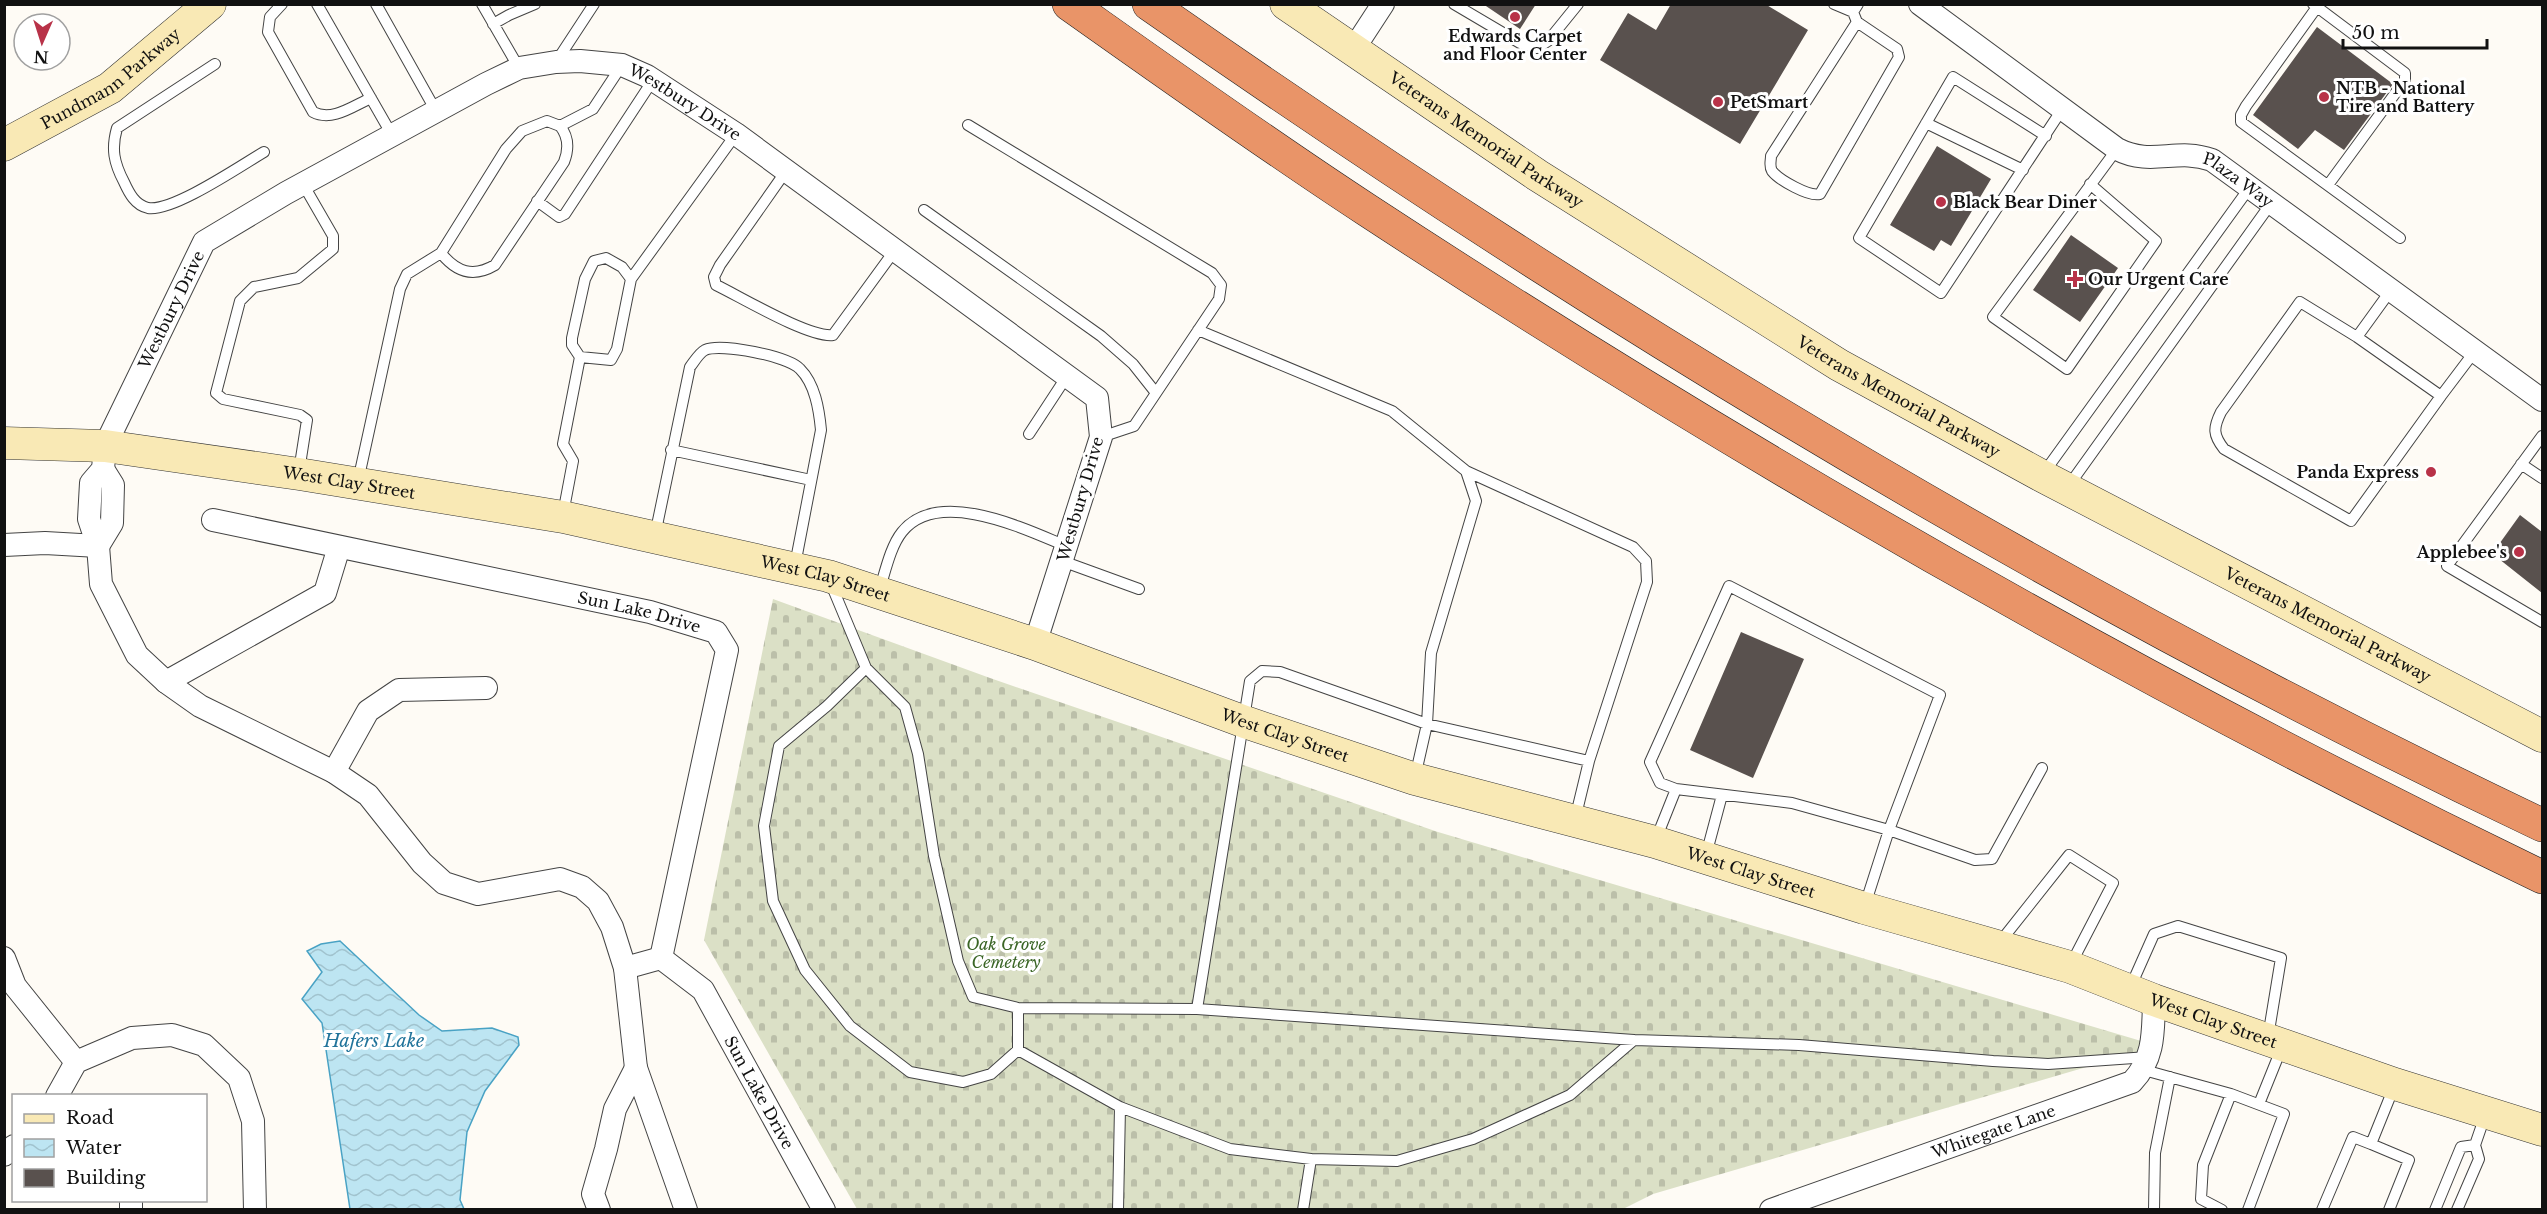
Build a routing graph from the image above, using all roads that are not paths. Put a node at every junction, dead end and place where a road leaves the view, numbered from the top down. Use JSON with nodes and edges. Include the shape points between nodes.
{"nodes":[{"id":1,"x":210,"y":4,"type":"edge"},
{"id":2,"x":282,"y":4,"type":"edge"},
{"id":3,"x":317,"y":4,"type":"edge"},
{"id":4,"x":376,"y":4,"type":"edge"},
{"id":5,"x":482,"y":4,"type":"edge"},
{"id":6,"x":534,"y":4,"type":"edge"},
{"id":7,"x":594,"y":4,"type":"edge"},
{"id":8,"x":1069,"y":4,"type":"edge"},
{"id":9,"x":1149,"y":4,"type":"edge"},
{"id":10,"x":1286,"y":4,"type":"edge"},
{"id":11,"x":1383,"y":4,"type":"edge"},
{"id":12,"x":1454,"y":4,"type":"edge"},
{"id":13,"x":1578,"y":4,"type":"edge"},
{"id":14,"x":1834,"y":4,"type":"edge"},
{"id":15,"x":1920,"y":4,"type":"edge"},
{"id":16,"x":2315,"y":6,"type":"edge"},
{"id":17,"x":1856,"y":13,"type":"edge"},
{"id":18,"x":494,"y":24,"type":"junction"},
{"id":19,"x":1353,"y":50,"type":"junction"},
{"id":20,"x":556,"y":62,"type":"junction"},
{"id":21,"x":215,"y":64,"type":"dead end"},
{"id":22,"x":622,"y":65,"type":"junction"},
{"id":23,"x":519,"y":68,"type":"junction"},
{"id":24,"x":653,"y":80,"type":"junction"},
{"id":25,"x":371,"y":98,"type":"junction"},
{"id":26,"x":2063,"y":108,"type":"junction"},
{"id":27,"x":436,"y":111,"type":"junction"},
{"id":28,"x":1926,"y":123,"type":"junction"},
{"id":29,"x":968,"y":125,"type":"dead end"},
{"id":30,"x":560,"y":126,"type":"junction"},
{"id":31,"x":736,"y":134,"type":"junction"},
{"id":32,"x":393,"y":135,"type":"junction"},
{"id":33,"x":2046,"y":136,"type":"junction"},
{"id":34,"x":4,"y":145,"type":"edge"},
{"id":35,"x":2117,"y":149,"type":"junction"},
{"id":36,"x":264,"y":152,"type":"dead end"},
{"id":37,"x":2023,"y":170,"type":"junction"},
{"id":38,"x":786,"y":171,"type":"junction"},
{"id":39,"x":303,"y":184,"type":"junction"},
{"id":40,"x":2090,"y":184,"type":"junction"},
{"id":41,"x":2328,"y":185,"type":"junction"},
{"id":42,"x":2250,"y":187,"type":"junction"},
{"id":43,"x":537,"y":201,"type":"junction"},
{"id":44,"x":2272,"y":202,"type":"junction"},
{"id":45,"x":924,"y":210,"type":"dead end"},
{"id":46,"x":2400,"y":237,"type":"dead end"},
{"id":47,"x":895,"y":250,"type":"junction"},
{"id":48,"x":441,"y":253,"type":"junction"},
{"id":49,"x":632,"y":279,"type":"junction"},
{"id":50,"x":2391,"y":290,"type":"junction"},
{"id":51,"x":1198,"y":330,"type":"junction"},
{"id":52,"x":2357,"y":337,"type":"junction"},
{"id":53,"x":2475,"y":351,"type":"junction"},
{"id":54,"x":579,"y":357,"type":"junction"},
{"id":55,"x":1067,"y":376,"type":"junction"},
{"id":56,"x":1156,"y":393,"type":"junction"},
{"id":57,"x":2442,"y":396,"type":"junction"},
{"id":58,"x":2542,"y":400,"type":"edge"},
{"id":59,"x":1029,"y":434,"type":"dead end"},
{"id":60,"x":2542,"y":436,"type":"edge"},
{"id":61,"x":1101,"y":437,"type":"junction"},
{"id":62,"x":4,"y":443,"type":"edge"},
{"id":63,"x":671,"y":450,"type":"junction"},
{"id":64,"x":104,"y":457,"type":"junction"},
{"id":65,"x":2521,"y":464,"type":"junction"},
{"id":66,"x":1466,"y":471,"type":"junction"},
{"id":67,"x":299,"y":474,"type":"junction"},
{"id":68,"x":2542,"y":478,"type":"edge"},
{"id":69,"x":811,"y":480,"type":"junction"},
{"id":70,"x":2054,"y":482,"type":"junction"},
{"id":71,"x":357,"y":484,"type":"junction"},
{"id":72,"x":563,"y":517,"type":"junction"},
{"id":73,"x":213,"y":520,"type":"dead end"},
{"id":74,"x":655,"y":536,"type":"junction"},
{"id":75,"x":4,"y":545,"type":"edge"},
{"id":76,"x":98,"y":546,"type":"junction"},
{"id":77,"x":339,"y":547,"type":"junction"},
{"id":78,"x":1064,"y":554,"type":"junction"},
{"id":79,"x":795,"y":568,"type":"junction"},
{"id":80,"x":828,"y":576,"type":"junction"},
{"id":81,"x":1139,"y":589,"type":"dead end"},
{"id":82,"x":878,"y":592,"type":"junction"},
{"id":83,"x":2542,"y":622,"type":"edge"},
{"id":84,"x":1035,"y":644,"type":"junction"},
{"id":85,"x":866,"y":668,"type":"junction"},
{"id":86,"x":166,"y":682,"type":"junction"},
{"id":87,"x":486,"y":688,"type":"dead end"},
{"id":88,"x":1245,"y":722,"type":"junction"},
{"id":89,"x":1427,"y":724,"type":"junction"},
{"id":90,"x":2542,"y":736,"type":"edge"},
{"id":91,"x":1589,"y":761,"type":"junction"},
{"id":92,"x":2042,"y":768,"type":"dead end"},
{"id":93,"x":334,"y":772,"type":"junction"},
{"id":94,"x":1415,"y":779,"type":"junction"},
{"id":95,"x":1676,"y":789,"type":"junction"},
{"id":96,"x":1722,"y":795,"type":"junction"},
{"id":97,"x":1574,"y":822,"type":"junction"},
{"id":98,"x":2542,"y":825,"type":"edge"},
{"id":99,"x":1889,"y":830,"type":"junction"},
{"id":100,"x":1655,"y":842,"type":"junction"},
{"id":101,"x":1705,"y":858,"type":"junction"},
{"id":102,"x":2542,"y":877,"type":"edge"},
{"id":103,"x":1864,"y":908,"type":"junction"},
{"id":104,"x":1998,"y":945,"type":"junction"},
{"id":105,"x":4,"y":958,"type":"edge"},
{"id":106,"x":662,"y":958,"type":"junction"},
{"id":107,"x":2070,"y":967,"type":"junction"},
{"id":108,"x":625,"y":968,"type":"junction"},
{"id":109,"x":2141,"y":995,"type":"junction"},
{"id":110,"x":1018,"y":1008,"type":"junction"},
{"id":111,"x":1197,"y":1010,"type":"junction"},
{"id":112,"x":1634,"y":1040,"type":"junction"},
{"id":113,"x":2276,"y":1042,"type":"junction"},
{"id":114,"x":1018,"y":1050,"type":"junction"},
{"id":115,"x":76,"y":1062,"type":"junction"},
{"id":116,"x":2146,"y":1063,"type":"junction"},
{"id":117,"x":636,"y":1068,"type":"junction"},
{"id":118,"x":2170,"y":1077,"type":"junction"},
{"id":119,"x":2395,"y":1084,"type":"junction"},
{"id":120,"x":58,"y":1094,"type":"edge"},
{"id":121,"x":2230,"y":1094,"type":"junction"},
{"id":122,"x":2259,"y":1104,"type":"junction"},
{"id":123,"x":1120,"y":1107,"type":"junction"},
{"id":124,"x":2486,"y":1113,"type":"junction"},
{"id":125,"x":2542,"y":1130,"type":"edge"},
{"id":126,"x":2372,"y":1144,"type":"junction"},
{"id":127,"x":2475,"y":1145,"type":"junction"},
{"id":128,"x":1311,"y":1160,"type":"junction"},
{"id":129,"x":255,"y":1209,"type":"edge"},
{"id":130,"x":599,"y":1209,"type":"edge"},
{"id":131,"x":686,"y":1209,"type":"edge"},
{"id":132,"x":824,"y":1209,"type":"edge"},
{"id":133,"x":1119,"y":1209,"type":"edge"},
{"id":134,"x":1303,"y":1209,"type":"edge"},
{"id":135,"x":1770,"y":1209,"type":"edge"},
{"id":136,"x":2154,"y":1209,"type":"edge"},
{"id":137,"x":2222,"y":1209,"type":"edge"},
{"id":138,"x":2248,"y":1209,"type":"edge"},
{"id":139,"x":2322,"y":1209,"type":"edge"},
{"id":140,"x":2389,"y":1209,"type":"edge"},
{"id":141,"x":2435,"y":1209,"type":"edge"},
{"id":142,"x":2457,"y":1209,"type":"edge"}],
"edges":[{"from":1,"to":34,"type":"main road","name":"Pundmann Parkway","via":[[110,88]]},
{"from":2,"to":25,"type":"lane","via":[[270,17],[268,32],[313,112],[331,116]]},
{"from":3,"to":25,"type":"lane"},
{"from":4,"to":27,"type":"lane"},
{"from":5,"to":18,"type":"lane"},
{"from":6,"to":18,"type":"lane"},
{"from":7,"to":20,"type":"lane"},
{"from":8,"to":102,"type":"highway","via":[[1373,214],[1801,481],[2024,609],[2251,731]]},
{"from":9,"to":98,"type":"highway","via":[[1482,229],[1828,442],[2034,562],[2166,633]]},
{"from":10,"to":19,"type":"main road","name":"Veterans Memorial Parkway"},
{"from":11,"to":19,"type":"street"},
{"from":12,"to":13,"type":"lane","via":[[1520,43],[1537,48],[1548,41]]},
{"from":14,"to":17,"type":"lane"},
{"from":15,"to":26,"type":"street","name":"Plaza Way"},
{"from":16,"to":41,"type":"lane","via":[[2241,115],[2241,122]]},
{"from":16,"to":41,"type":"lane","via":[[2405,73],[2401,89]]},
{"from":17,"to":17,"type":"lane","via":[[1897,49],[1899,57],[1820,194],[1806,194],[1773,172],[1771,156]]},
{"from":18,"to":23,"type":"lane"},
{"from":19,"to":70,"type":"main road","name":"Veterans Memorial Parkway","via":[[1537,175],[1839,365]]},
{"from":20,"to":22,"type":"street","name":"Westbury Drive"},
{"from":20,"to":23,"type":"street","name":"Westbury Drive"},
{"from":21,"to":36,"type":"lane","via":[[117,128],[113,157],[131,197],[145,207],[178,202]]},
{"from":22,"to":24,"type":"street","name":"Westbury Drive"},
{"from":22,"to":30,"type":"lane","via":[[593,109]]},
{"from":23,"to":27,"type":"street","name":"Westbury Drive"},
{"from":24,"to":31,"type":"street","name":"Westbury Drive"},
{"from":24,"to":43,"type":"lane","via":[[565,214],[559,217]]},
{"from":25,"to":32,"type":"lane"},
{"from":26,"to":33,"type":"lane"},
{"from":26,"to":35,"type":"street","name":"Plaza Way"},
{"from":27,"to":32,"type":"street","name":"Westbury Drive"},
{"from":28,"to":33,"type":"lane","via":[[1953,77]]},
{"from":28,"to":37,"type":"lane"},
{"from":28,"to":37,"type":"lane","via":[[1859,238],[1941,293]]},
{"from":29,"to":51,"type":"lane","via":[[1212,273],[1221,285],[1219,299]]},
{"from":30,"to":43,"type":"lane","via":[[567,137],[567,153]]},
{"from":30,"to":48,"type":"lane","via":[[547,121],[522,131]]},
{"from":31,"to":38,"type":"street","name":"Westbury Drive"},
{"from":31,"to":49,"type":"lane"},
{"from":32,"to":39,"type":"street","name":"Westbury Drive"},
{"from":33,"to":37,"type":"lane"},
{"from":35,"to":40,"type":"lane"},
{"from":35,"to":42,"type":"street","name":"Plaza Way","via":[[2143,158],[2196,154],[2212,160]]},
{"from":38,"to":47,"type":"street","name":"Westbury Drive"},
{"from":38,"to":47,"type":"lane","via":[[720,265],[714,277],[716,285],[796,325],[833,335]]},
{"from":39,"to":64,"type":"street","name":"Westbury Drive","via":[[204,242]]},
{"from":39,"to":67,"type":"lane","via":[[333,236],[333,249],[298,278],[254,287],[240,301],[216,393],[223,399],[300,415],[307,420]]},
{"from":40,"to":40,"type":"lane","via":[[1994,317],[2067,369],[2156,241]]},
{"from":41,"to":46,"type":"lane"},
{"from":42,"to":44,"type":"street","name":"Plaza Way"},
{"from":42,"to":70,"type":"lane"},
{"from":43,"to":48,"type":"lane","via":[[495,265],[486,270],[461,272]]},
{"from":44,"to":50,"type":"street","name":"Plaza Way"},
{"from":44,"to":70,"type":"lane"},
{"from":45,"to":56,"type":"lane","via":[[1101,336],[1133,364]]},
{"from":47,"to":55,"type":"street","name":"Westbury Drive"},
{"from":48,"to":71,"type":"lane","via":[[408,274],[400,289]]},
{"from":49,"to":54,"type":"lane","via":[[617,349],[611,360]]},
{"from":49,"to":54,"type":"lane","via":[[622,267],[606,258],[594,261],[585,279],[572,338]]},
{"from":50,"to":52,"type":"lane"},
{"from":50,"to":53,"type":"street","name":"Plaza Way"},
{"from":51,"to":56,"type":"lane"},
{"from":51,"to":66,"type":"lane","via":[[1392,411]]},
{"from":52,"to":57,"type":"lane"},
{"from":52,"to":57,"type":"lane","via":[[2300,302],[2221,412],[2215,438],[2224,449],[2351,521]]},
{"from":53,"to":57,"type":"lane"},
{"from":53,"to":58,"type":"street","name":"Plaza Way"},
{"from":54,"to":72,"type":"lane","via":[[563,444],[573,461]]},
{"from":55,"to":59,"type":"lane"},
{"from":55,"to":61,"type":"street","name":"Westbury Drive","via":[[1097,398]]},
{"from":56,"to":61,"type":"lane","via":[[1134,426]]},
{"from":60,"to":65,"type":"lane"},
{"from":61,"to":78,"type":"street","name":"Westbury Drive"},
{"from":62,"to":64,"type":"main road","name":"West Clay Street"},
{"from":63,"to":69,"type":"lane"},
{"from":63,"to":69,"type":"lane","via":[[686,380],[703,351],[718,347],[782,358],[798,367],[808,379],[819,408],[821,430]]},
{"from":63,"to":74,"type":"lane"},
{"from":64,"to":67,"type":"main road","name":"West Clay Street"},
{"from":64,"to":76,"type":"street","via":[[113,485],[112,523]]},
{"from":65,"to":68,"type":"lane"},
{"from":65,"to":83,"type":"lane","via":[[2447,566]]},
{"from":66,"to":89,"type":"lane","via":[[1476,501],[1431,653]]},
{"from":66,"to":91,"type":"lane","via":[[1633,547],[1646,561],[1647,582]]},
{"from":67,"to":71,"type":"main road","name":"West Clay Street"},
{"from":69,"to":79,"type":"lane"},
{"from":70,"to":90,"type":"main road","name":"Veterans Memorial Parkway"},
{"from":71,"to":72,"type":"main road","name":"West Clay Street"},
{"from":72,"to":74,"type":"main road","name":"West Clay Street"},
{"from":73,"to":77,"type":"street","name":"Sun Lake Drive"},
{"from":74,"to":79,"type":"main road","name":"West Clay Street"},
{"from":75,"to":76,"type":"street"},
{"from":76,"to":86,"type":"street","via":[[101,584],[118,621],[136,655]]},
{"from":77,"to":86,"type":"street","via":[[325,593]]},
{"from":77,"to":106,"type":"street","name":"Sun Lake Drive","via":[[650,612],[716,632],[727,650]]},
{"from":78,"to":81,"type":"lane"},
{"from":78,"to":82,"type":"lane","via":[[1011,524],[968,512],[937,514],[919,519],[902,532]]},
{"from":78,"to":84,"type":"street","name":"Westbury Drive"},
{"from":79,"to":80,"type":"main road","name":"West Clay Street"},
{"from":80,"to":82,"type":"main road","name":"West Clay Street"},
{"from":80,"to":85,"type":"lane"},
{"from":82,"to":84,"type":"main road","name":"West Clay Street"},
{"from":84,"to":88,"type":"main road","name":"West Clay Street"},
{"from":85,"to":110,"type":"lane","via":[[905,707],[918,754],[934,856],[958,962],[973,997]]},
{"from":85,"to":114,"type":"lane","via":[[779,746],[764,826],[773,901],[805,970],[850,1026],[910,1072],[963,1082],[991,1074]]},
{"from":86,"to":93,"type":"street","via":[[200,706]]},
{"from":87,"to":93,"type":"street","via":[[399,690],[368,711]]},
{"from":88,"to":89,"type":"lane","via":[[1250,681],[1262,671],[1280,672]]},
{"from":88,"to":94,"type":"main road","name":"West Clay Street"},
{"from":88,"to":111,"type":"lane"},
{"from":89,"to":91,"type":"lane"},
{"from":89,"to":94,"type":"lane"},
{"from":91,"to":97,"type":"lane"},
{"from":92,"to":99,"type":"lane","via":[[1992,859],[1975,860]]},
{"from":93,"to":108,"type":"street","via":[[368,795],[422,863],[444,883],[478,894],[560,879],[582,887],[598,901],[612,927]]},
{"from":94,"to":97,"type":"main road","name":"West Clay Street"},
{"from":95,"to":96,"type":"lane"},
{"from":95,"to":99,"type":"lane","via":[[1660,783],[1650,762],[1729,586],[1940,695]]},
{"from":95,"to":100,"type":"lane"},
{"from":96,"to":99,"type":"lane","via":[[1792,804]]},
{"from":96,"to":101,"type":"lane"},
{"from":97,"to":100,"type":"main road","name":"West Clay Street"},
{"from":99,"to":103,"type":"lane"},
{"from":100,"to":101,"type":"main road","name":"West Clay Street"},
{"from":101,"to":103,"type":"main road","name":"West Clay Street"},
{"from":103,"to":104,"type":"main road","name":"West Clay Street"},
{"from":104,"to":107,"type":"main road","name":"West Clay Street"},
{"from":104,"to":107,"type":"lane","via":[[2069,855],[2113,883]]},
{"from":105,"to":115,"type":"street","via":[[15,986]]},
{"from":106,"to":108,"type":"street"},
{"from":106,"to":132,"type":"street","name":"Sun Lake Drive","via":[[703,990]]},
{"from":107,"to":109,"type":"main road","name":"West Clay Street"},
{"from":108,"to":117,"type":"street"},
{"from":109,"to":113,"type":"main road","name":"West Clay Street"},
{"from":109,"to":113,"type":"lane","via":[[2154,934],[2178,926],[2281,958]]},
{"from":109,"to":116,"type":"street"},
{"from":110,"to":111,"type":"lane"},
{"from":110,"to":114,"type":"lane"},
{"from":111,"to":112,"type":"lane"},
{"from":112,"to":116,"type":"lane","via":[[1799,1045],[2048,1064]]},
{"from":112,"to":128,"type":"lane","via":[[1570,1095],[1473,1138],[1397,1161]]},
{"from":113,"to":119,"type":"main road","name":"West Clay Street"},
{"from":113,"to":122,"type":"lane"},
{"from":114,"to":123,"type":"lane"},
{"from":115,"to":120,"type":"street"},
{"from":115,"to":129,"type":"street","via":[[132,1038],[172,1035],[204,1046],[239,1078],[253,1121]]},
{"from":116,"to":118,"type":"lane"},
{"from":116,"to":135,"type":"street","name":"Whitegate Lane","via":[[2132,1082],[1817,1199]]},
{"from":117,"to":130,"type":"street","via":[[615,1109],[593,1194]]},
{"from":117,"to":131,"type":"street"},
{"from":118,"to":121,"type":"lane"},
{"from":118,"to":136,"type":"lane","via":[[2155,1153]]},
{"from":119,"to":124,"type":"main road","name":"West Clay Street"},
{"from":119,"to":126,"type":"lane"},
{"from":121,"to":122,"type":"lane"},
{"from":121,"to":137,"type":"lane","via":[[2203,1165],[2201,1199]]},
{"from":122,"to":138,"type":"lane","via":[[2284,1114]]},
{"from":123,"to":128,"type":"lane","via":[[1230,1149]]},
{"from":123,"to":133,"type":"lane"},
{"from":124,"to":125,"type":"main road","name":"West Clay Street"},
{"from":124,"to":127,"type":"lane"},
{"from":126,"to":139,"type":"lane","via":[[2353,1137]]},
{"from":126,"to":140,"type":"lane","via":[[2409,1160]]},
{"from":127,"to":141,"type":"lane","via":[[2462,1147]]},
{"from":127,"to":142,"type":"lane","via":[[2479,1159]]},
{"from":128,"to":134,"type":"lane"}]}
